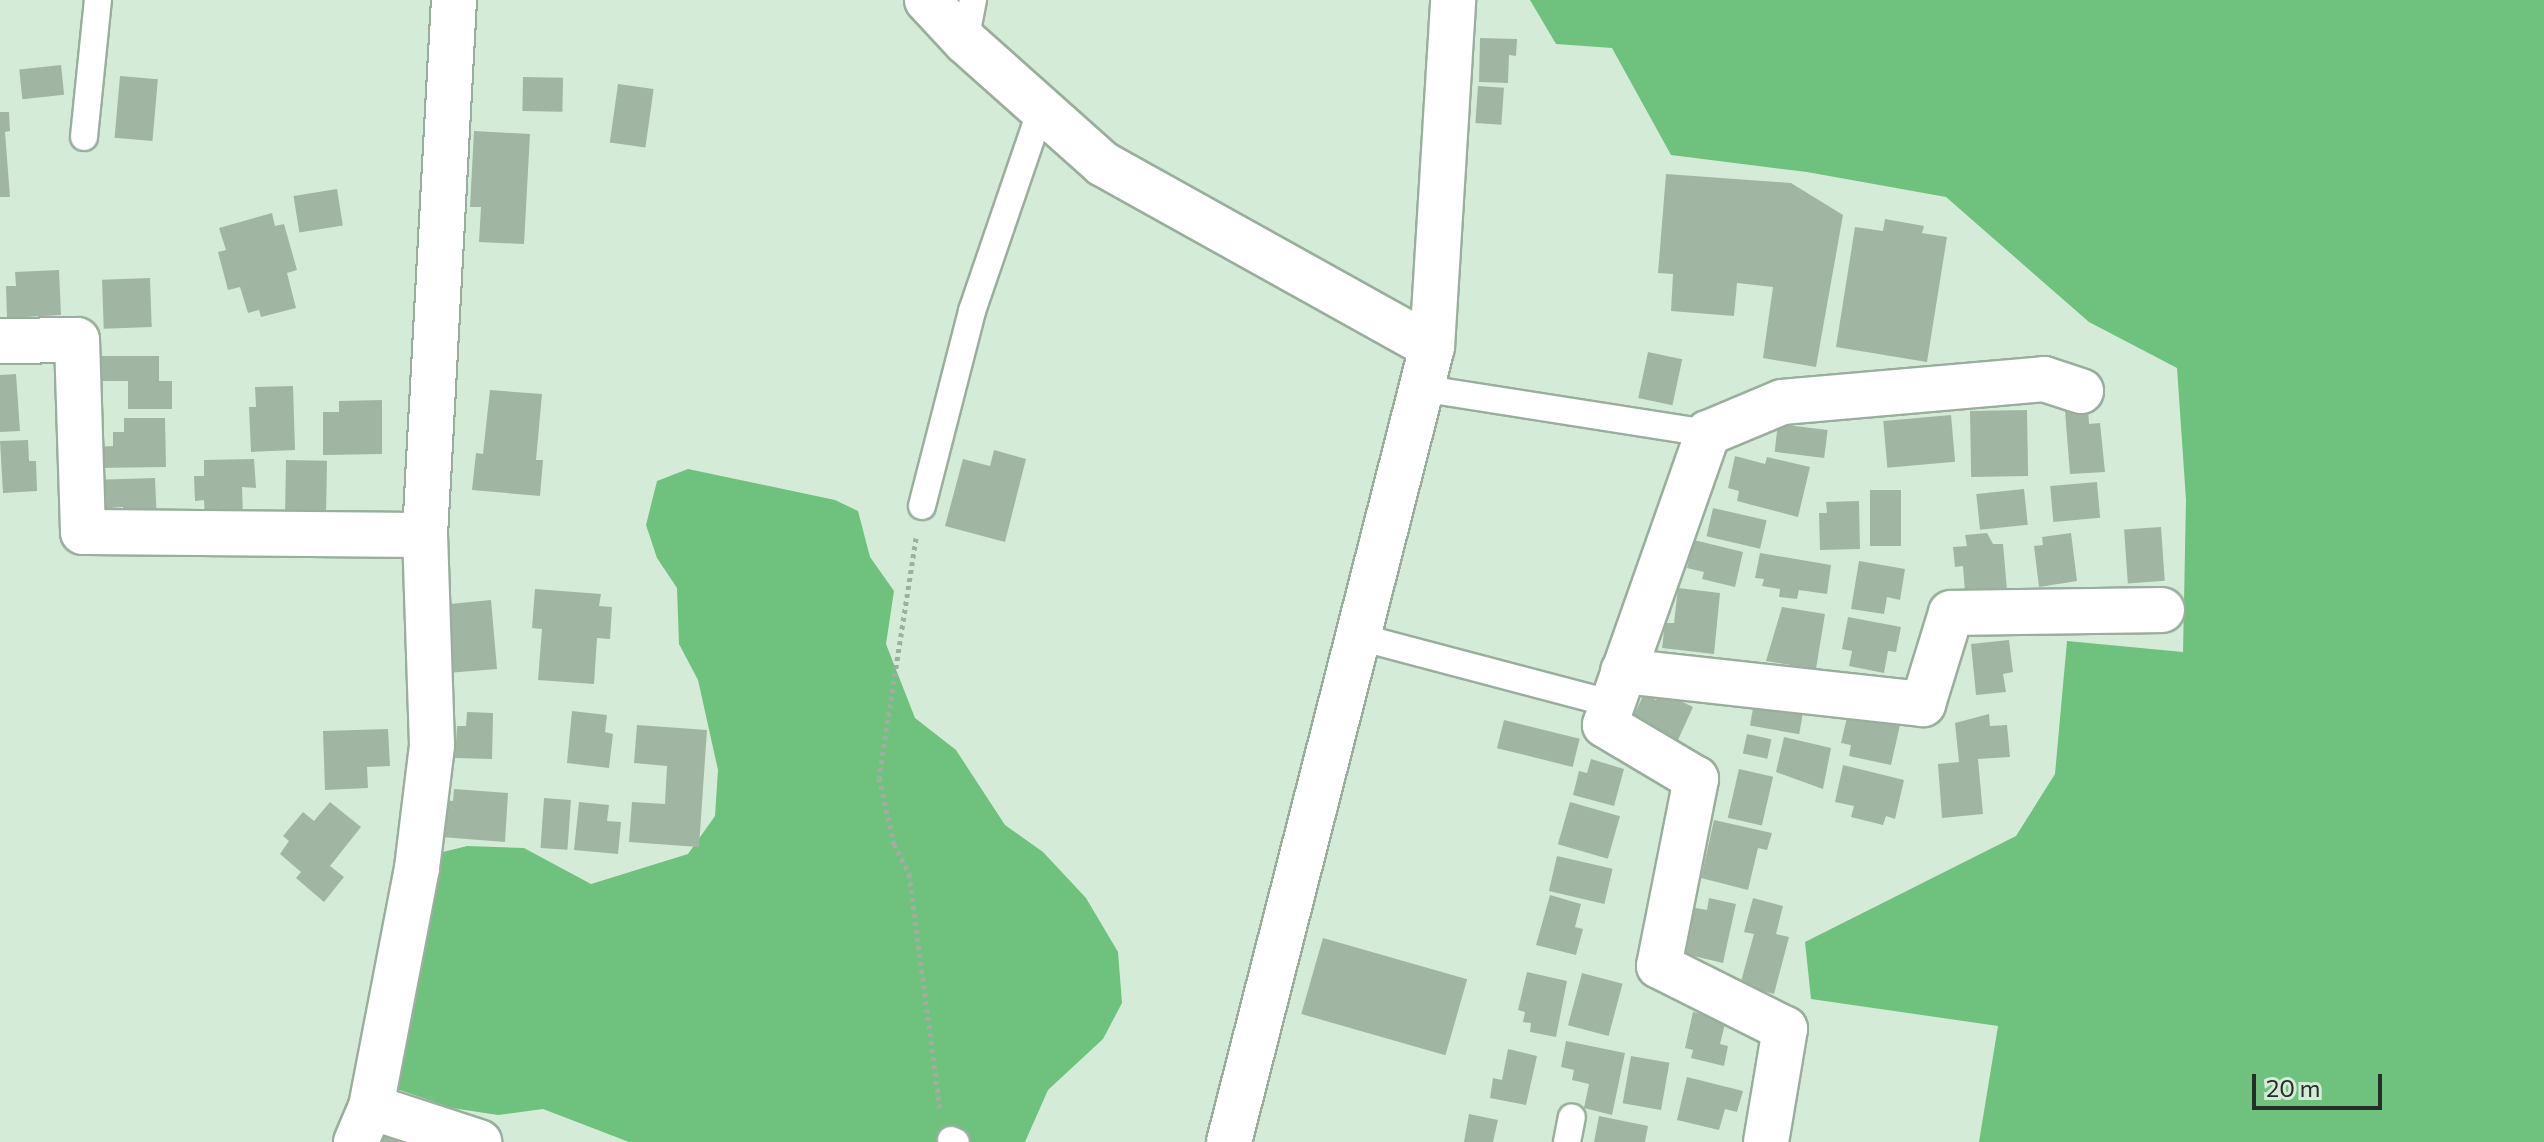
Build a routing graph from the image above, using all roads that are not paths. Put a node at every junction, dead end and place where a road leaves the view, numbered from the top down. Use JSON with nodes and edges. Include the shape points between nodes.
{"nodes":[{"id":1,"x":98,"y":0,"type":"edge"},
{"id":2,"x":454,"y":0,"type":"edge"},
{"id":3,"x":927,"y":0,"type":"edge"},
{"id":4,"x":1453,"y":0,"type":"edge"},
{"id":5,"x":969,"y":20,"type":"edge"},
{"id":6,"x":1042,"y":107,"type":"junction"},
{"id":7,"x":84,"y":137,"type":"dead end"},
{"id":8,"x":0,"y":341,"type":"edge"},
{"id":9,"x":1432,"y":347,"type":"junction"},
{"id":10,"x":1420,"y":388,"type":"junction"},
{"id":11,"x":2081,"y":391,"type":"dead end"},
{"id":12,"x":1708,"y":433,"type":"junction"},
{"id":13,"x":922,"y":506,"type":"road end"},
{"id":14,"x":425,"y":535,"type":"junction"},
{"id":15,"x":2162,"y":610,"type":"dead end"},
{"id":16,"x":1359,"y":637,"type":"junction"},
{"id":17,"x":1618,"y":688,"type":"junction"},
{"id":18,"x":364,"y":1124,"type":"edge"},
{"id":19,"x":479,"y":1142,"type":"edge"},
{"id":20,"x":1229,"y":1142,"type":"edge"},
{"id":21,"x":1766,"y":1142,"type":"edge"}],
"edges":[{"from":1,"to":7,"type":"lane"},
{"from":2,"to":14,"type":"street"},
{"from":3,"to":5,"type":"street"},
{"from":4,"to":9,"type":"street"},
{"from":5,"to":6,"type":"street"},
{"from":6,"to":9,"type":"street","via":[[1103,164]]},
{"from":6,"to":13,"type":"lane","via":[[972,311]]},
{"from":8,"to":14,"type":"street","via":[[77,340],[83,532]]},
{"from":9,"to":10,"type":"street"},
{"from":10,"to":12,"type":"lane"},
{"from":10,"to":16,"type":"street"},
{"from":11,"to":12,"type":"street","via":[[2044,379],[1782,402]]},
{"from":12,"to":17,"type":"street"},
{"from":14,"to":18,"type":"street","via":[[432,745],[417,868]]},
{"from":15,"to":17,"type":"street","via":[[1951,613],[1923,704]]},
{"from":16,"to":17,"type":"lane"},
{"from":16,"to":20,"type":"street"},
{"from":17,"to":21,"type":"street","via":[[1605,725],[1696,779],[1659,966],[1785,1029]]},
{"from":18,"to":19,"type":"street"}]}
